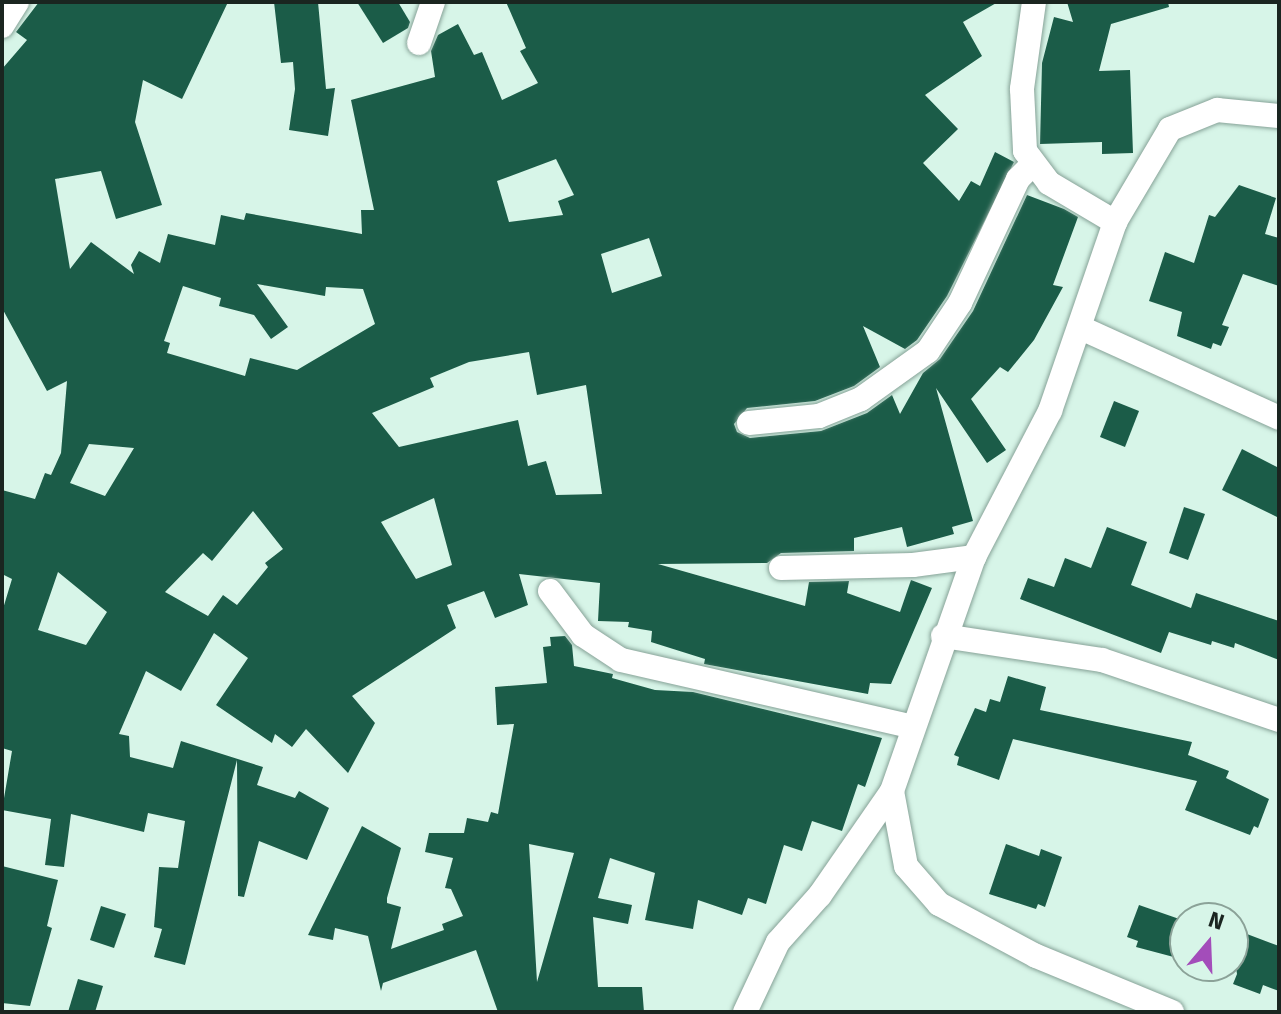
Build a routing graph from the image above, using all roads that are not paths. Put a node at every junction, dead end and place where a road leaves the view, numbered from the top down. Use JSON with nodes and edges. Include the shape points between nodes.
{"nodes":[{"id":1,"x":17,"y":2,"type":"edge"},
{"id":2,"x":433,"y":2,"type":"edge"},
{"id":3,"x":1034,"y":2,"type":"edge"},
{"id":4,"x":2,"y":26,"type":"edge"},
{"id":5,"x":419,"y":43,"type":"dead end"},
{"id":6,"x":1279,"y":116,"type":"edge"},
{"id":7,"x":1032,"y":165,"type":"junction"},
{"id":8,"x":1115,"y":222,"type":"junction"},
{"id":9,"x":1081,"y":328,"type":"junction"},
{"id":10,"x":1279,"y":418,"type":"edge"},
{"id":11,"x":749,"y":423,"type":"dead end"},
{"id":12,"x":974,"y":557,"type":"junction"},
{"id":13,"x":781,"y":568,"type":"dead end"},
{"id":14,"x":550,"y":591,"type":"dead end"},
{"id":15,"x":943,"y":636,"type":"junction"},
{"id":16,"x":1279,"y":720,"type":"edge"},
{"id":17,"x":913,"y":727,"type":"junction"},
{"id":18,"x":892,"y":791,"type":"junction"},
{"id":19,"x":745,"y":1012,"type":"edge"},
{"id":20,"x":1172,"y":1012,"type":"edge"}],
"edges":[{"from":1,"to":4,"type":"street"},
{"from":2,"to":5,"type":"street"},
{"from":3,"to":7,"type":"street","via":[[1022,104],[1025,151]]},
{"from":6,"to":8,"type":"street","via":[[1217,110],[1170,129]]},
{"from":7,"to":8,"type":"street","via":[[1068,197]]},
{"from":7,"to":11,"type":"street","via":[[1018,179],[960,303],[928,351],[861,399],[819,416]]},
{"from":8,"to":9,"type":"street"},
{"from":9,"to":10,"type":"street"},
{"from":9,"to":12,"type":"street","via":[[1050,411]]},
{"from":12,"to":13,"type":"street","via":[[913,565]]},
{"from":12,"to":15,"type":"street"},
{"from":14,"to":17,"type":"street","via":[[583,635],[621,660]]},
{"from":15,"to":16,"type":"street","via":[[1102,660]]},
{"from":15,"to":17,"type":"street"},
{"from":17,"to":18,"type":"street"},
{"from":18,"to":19,"type":"street","via":[[820,895],[778,942]]},
{"from":18,"to":20,"type":"street","via":[[906,866],[939,904],[1036,956]]}]}
